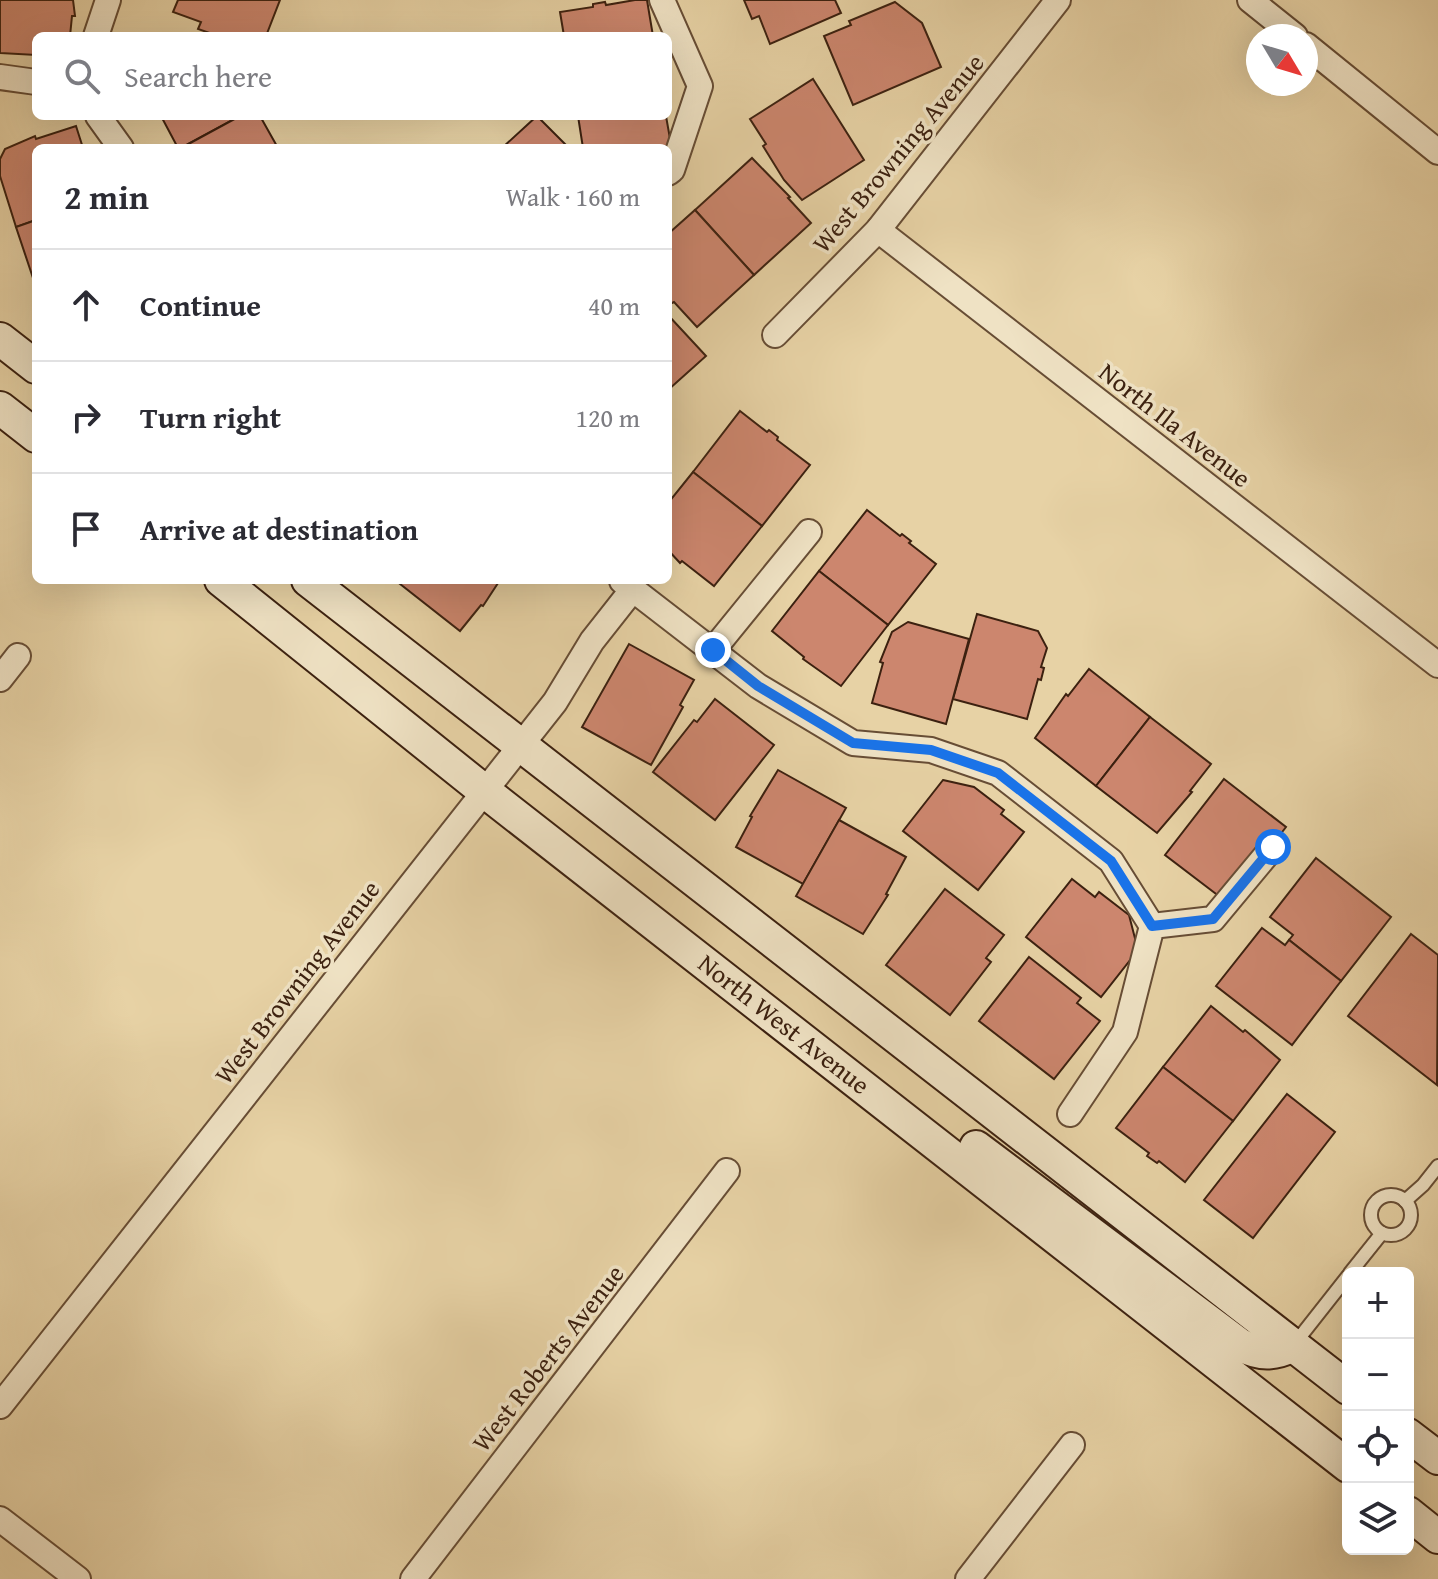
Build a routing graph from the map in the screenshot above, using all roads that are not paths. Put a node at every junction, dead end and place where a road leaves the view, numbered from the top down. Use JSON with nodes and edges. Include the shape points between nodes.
{"nodes":[{"id":1,"x":108,"y":0,"type":"edge"},
{"id":2,"x":662,"y":0,"type":"edge"},
{"id":3,"x":1058,"y":0,"type":"edge"},
{"id":4,"x":1250,"y":0,"type":"edge"},
{"id":5,"x":1280,"y":24,"type":"edge"},
{"id":6,"x":97,"y":32,"type":"edge"},
{"id":7,"x":1318,"y":55,"type":"edge"},
{"id":8,"x":0,"y":77,"type":"edge"},
{"id":9,"x":32,"y":81,"type":"edge"},
{"id":10,"x":101,"y":120,"type":"edge"},
{"id":11,"x":118,"y":144,"type":"edge"},
{"id":12,"x":1438,"y":152,"type":"edge"},
{"id":13,"x":672,"y":170,"type":"edge"},
{"id":14,"x":878,"y":230,"type":"junction"},
{"id":15,"x":775,"y":335,"type":"dead end"},
{"id":16,"x":0,"y":339,"type":"edge"},
{"id":17,"x":32,"y":364,"type":"edge"},
{"id":18,"x":0,"y":408,"type":"edge"},
{"id":19,"x":32,"y":433,"type":"edge"},
{"id":20,"x":809,"y":532,"type":"dead end"},
{"id":21,"x":226,"y":584,"type":"edge"},
{"id":22,"x":313,"y":584,"type":"edge"},
{"id":23,"x":626,"y":584,"type":"edge"},
{"id":24,"x":713,"y":650,"type":"junction"},
{"id":25,"x":18,"y":656,"type":"dead end"},
{"id":26,"x":1438,"y":665,"type":"edge"},
{"id":27,"x":0,"y":679,"type":"edge"},
{"id":28,"x":520,"y":745,"type":"junction"},
{"id":29,"x":483,"y":790,"type":"junction"},
{"id":30,"x":1273,"y":847,"type":"dead end"},
{"id":31,"x":1152,"y":926,"type":"junction"},
{"id":32,"x":845,"y":1072,"type":"junction"},
{"id":33,"x":1070,"y":1114,"type":"dead end"},
{"id":34,"x":1438,"y":1166,"type":"edge"},
{"id":35,"x":727,"y":1171,"type":"dead end"},
{"id":36,"x":1405,"y":1201,"type":"junction"},
{"id":37,"x":1382,"y":1233,"type":"junction"},
{"id":38,"x":1355,"y":1267,"type":"edge"},
{"id":39,"x":1342,"y":1284,"type":"edge"},
{"id":40,"x":1294,"y":1345,"type":"junction"},
{"id":41,"x":1342,"y":1383,"type":"edge"},
{"id":42,"x":0,"y":1406,"type":"edge"},
{"id":43,"x":1072,"y":1445,"type":"dead end"},
{"id":44,"x":1342,"y":1461,"type":"edge"},
{"id":45,"x":1414,"y":1518,"type":"edge"},
{"id":46,"x":0,"y":1519,"type":"edge"},
{"id":47,"x":1438,"y":1537,"type":"edge"},
{"id":48,"x":78,"y":1579,"type":"edge"},
{"id":49,"x":413,"y":1579,"type":"edge"},
{"id":50,"x":968,"y":1579,"type":"edge"}],
"edges":[{"from":1,"to":6,"type":"street"},
{"from":2,"to":13,"type":"street","via":[[700,86]]},
{"from":3,"to":14,"type":"street","name":"West Browning Avenue"},
{"from":4,"to":5,"type":"street"},
{"from":7,"to":12,"type":"street"},
{"from":8,"to":9,"type":"street"},
{"from":10,"to":11,"type":"street"},
{"from":14,"to":15,"type":"street","name":"West Browning Avenue"},
{"from":14,"to":26,"type":"street","name":"North Ila Avenue"},
{"from":16,"to":17,"type":"main road"},
{"from":18,"to":19,"type":"main road"},
{"from":20,"to":24,"type":"street"},
{"from":21,"to":29,"type":"main road","name":"North West Avenue"},
{"from":22,"to":28,"type":"main road"},
{"from":23,"to":24,"type":"street"},
{"from":23,"to":28,"type":"street","name":"West Browning Avenue","via":[[555,702]]},
{"from":24,"to":31,"type":"street","via":[[758,686],[853,743],[931,750],[998,773],[1111,861]]},
{"from":25,"to":27,"type":"street"},
{"from":28,"to":29,"type":"street","name":"West Browning Avenue"},
{"from":28,"to":40,"type":"main road"},
{"from":29,"to":32,"type":"main road","name":"North West Avenue"},
{"from":29,"to":42,"type":"street","name":"West Browning Avenue"},
{"from":30,"to":31,"type":"street","via":[[1213,919]]},
{"from":31,"to":33,"type":"street","via":[[1125,1032]]},
{"from":32,"to":40,"type":"main road","via":[[957,1132],[1240,1345],[1256,1353],[1276,1353]]},
{"from":32,"to":44,"type":"main road","name":"North West Avenue"},
{"from":34,"to":36,"type":"lane"},
{"from":35,"to":49,"type":"street","name":"West Roberts Avenue"},
{"from":36,"to":37,"type":"lane","via":[[1411,1212],[1409,1225],[1400,1234]]},
{"from":36,"to":37,"type":"lane","via":[[1394,1195],[1375,1203],[1372,1223]]},
{"from":37,"to":38,"type":"lane"},
{"from":39,"to":40,"type":"lane"},
{"from":40,"to":41,"type":"main road"},
{"from":43,"to":50,"type":"street"},
{"from":45,"to":47,"type":"main road"},
{"from":46,"to":48,"type":"street"}]}
